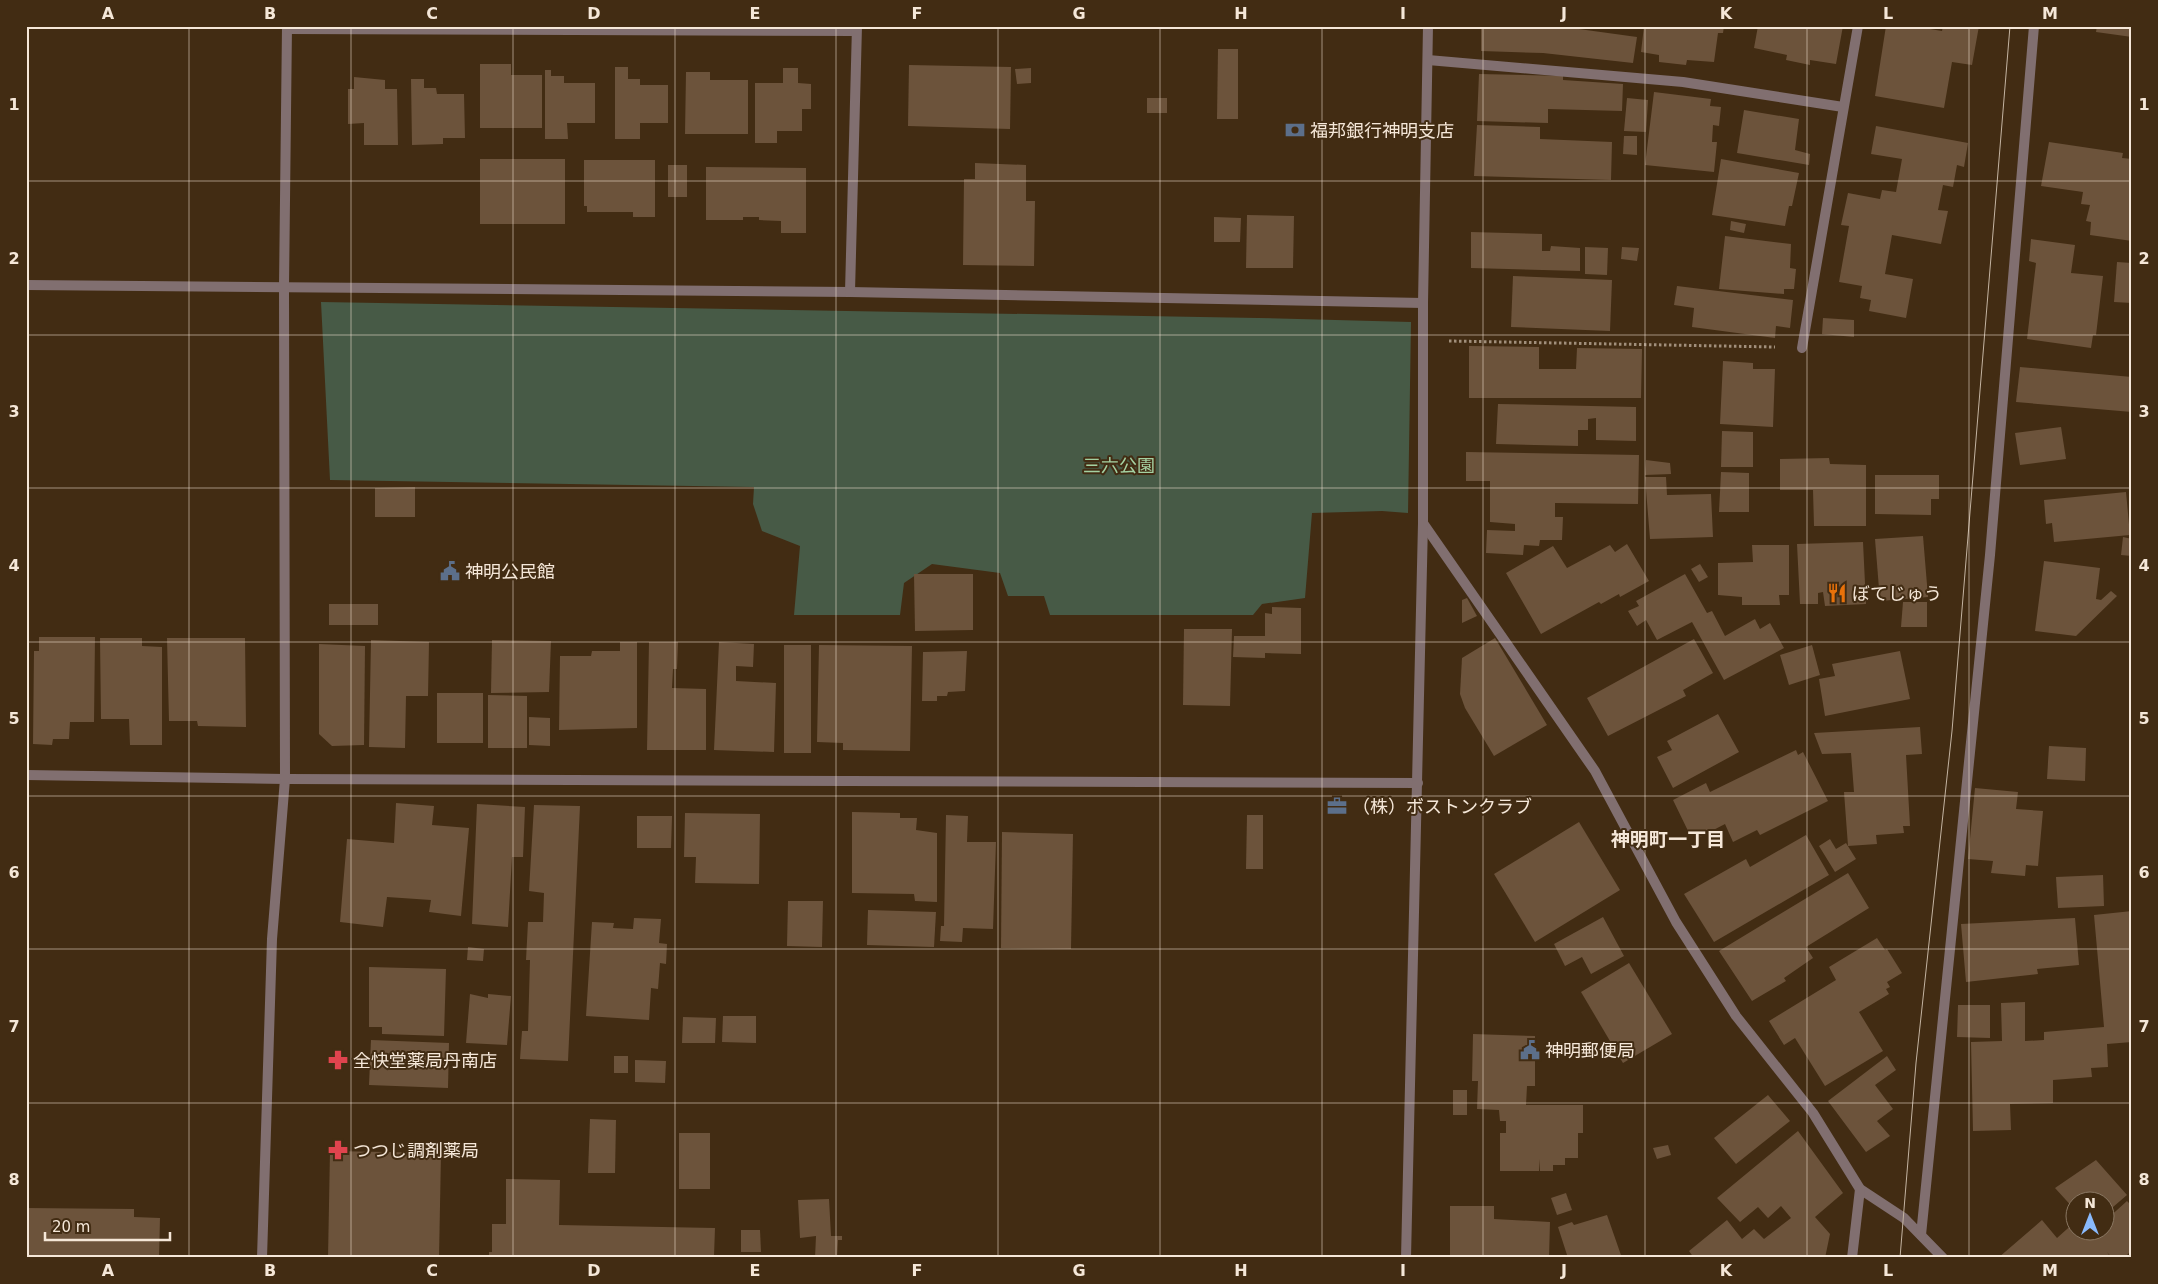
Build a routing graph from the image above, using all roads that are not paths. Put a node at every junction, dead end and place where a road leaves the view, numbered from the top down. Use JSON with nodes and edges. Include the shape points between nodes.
{"nodes":[{"id":1,"x":1428,"y":26,"type":"edge"},
{"id":2,"x":1858,"y":26,"type":"edge"},
{"id":3,"x":2034,"y":26,"type":"edge"},
{"id":4,"x":287,"y":27,"type":"edge"},
{"id":5,"x":856,"y":29,"type":"edge"},
{"id":6,"x":1428,"y":60,"type":"junction"},
{"id":7,"x":1843,"y":107,"type":"junction"},
{"id":8,"x":26,"y":286,"type":"edge"},
{"id":9,"x":284,"y":287,"type":"junction"},
{"id":10,"x":850,"y":292,"type":"junction"},
{"id":11,"x":1423,"y":303,"type":"junction"},
{"id":12,"x":1802,"y":348,"type":"road end"},
{"id":13,"x":1423,"y":523,"type":"junction"},
{"id":14,"x":26,"y":775,"type":"edge"},
{"id":15,"x":286,"y":779,"type":"junction"},
{"id":16,"x":1418,"y":784,"type":"junction"},
{"id":17,"x":1860,"y":1189,"type":"junction"},
{"id":18,"x":1921,"y":1235,"type":"junction"},
{"id":19,"x":262,"y":1258,"type":"edge"},
{"id":20,"x":1406,"y":1258,"type":"edge"},
{"id":21,"x":1852,"y":1258,"type":"edge"},
{"id":22,"x":1943,"y":1258,"type":"edge"}],
"edges":[{"from":1,"to":6,"type":"street"},
{"from":2,"to":7,"type":"street"},
{"from":3,"to":18,"type":"street","via":[[1990,555]]},
{"from":4,"to":5,"type":"street"},
{"from":4,"to":9,"type":"street"},
{"from":5,"to":10,"type":"street"},
{"from":6,"to":7,"type":"street","via":[[1683,82]]},
{"from":6,"to":11,"type":"street"},
{"from":7,"to":12,"type":"street"},
{"from":8,"to":9,"type":"street"},
{"from":9,"to":10,"type":"street"},
{"from":9,"to":15,"type":"street"},
{"from":10,"to":11,"type":"street"},
{"from":11,"to":13,"type":"street"},
{"from":13,"to":16,"type":"street"},
{"from":13,"to":17,"type":"street","via":[[1595,771],[1676,922],[1736,1016],[1813,1113]]},
{"from":14,"to":15,"type":"street"},
{"from":15,"to":16,"type":"street"},
{"from":15,"to":19,"type":"street","via":[[272,939]]},
{"from":16,"to":20,"type":"street"},
{"from":17,"to":18,"type":"street","via":[[1904,1218]]},
{"from":17,"to":21,"type":"street"},
{"from":18,"to":22,"type":"street"}]}
